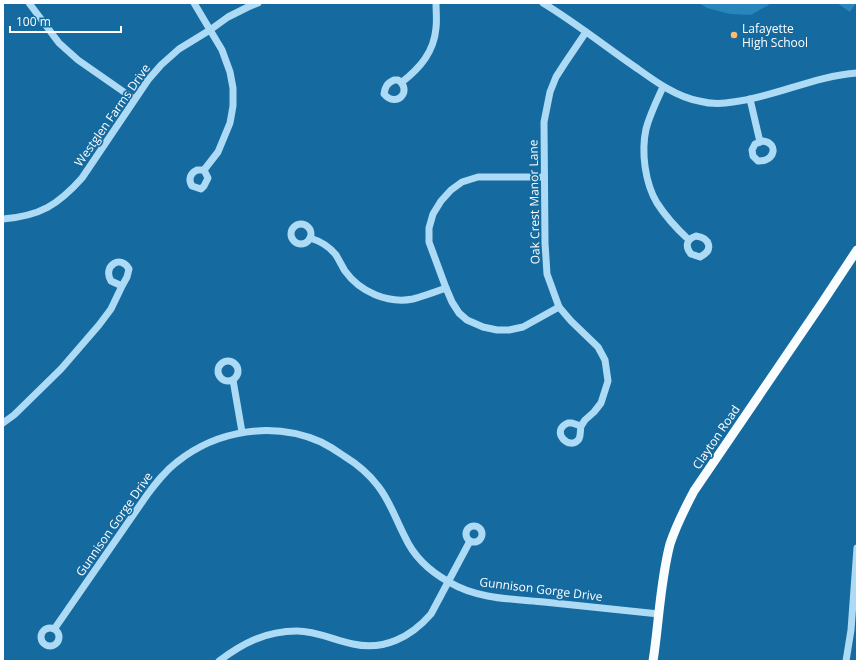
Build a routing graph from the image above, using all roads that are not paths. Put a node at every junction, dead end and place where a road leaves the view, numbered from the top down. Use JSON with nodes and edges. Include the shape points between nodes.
{"nodes":[{"id":1,"x":30,"y":3,"type":"edge"},
{"id":2,"x":194,"y":3,"type":"edge"},
{"id":3,"x":258,"y":3,"type":"edge"},
{"id":4,"x":436,"y":3,"type":"edge"},
{"id":5,"x":543,"y":3,"type":"edge"},
{"id":6,"x":210,"y":30,"type":"junction"},
{"id":7,"x":586,"y":32,"type":"junction"},
{"id":8,"x":857,"y":73,"type":"edge"},
{"id":9,"x":402,"y":82,"type":"dead end"},
{"id":10,"x":663,"y":87,"type":"junction"},
{"id":11,"x":750,"y":99,"type":"junction"},
{"id":12,"x":134,"y":100,"type":"junction"},
{"id":13,"x":760,"y":142,"type":"dead end"},
{"id":14,"x":204,"y":170,"type":"dead end"},
{"id":15,"x":544,"y":177,"type":"junction"},
{"id":16,"x":3,"y":219,"type":"edge"},
{"id":17,"x":310,"y":238,"type":"dead end"},
{"id":18,"x":689,"y":240,"type":"dead end"},
{"id":19,"x":857,"y":250,"type":"edge"},
{"id":20,"x":122,"y":286,"type":"junction"},
{"id":21,"x":446,"y":288,"type":"junction"},
{"id":22,"x":559,"y":307,"type":"junction"},
{"id":23,"x":233,"y":380,"type":"dead end"},
{"id":24,"x":3,"y":424,"type":"edge"},
{"id":25,"x":581,"y":426,"type":"dead end"},
{"id":26,"x":242,"y":432,"type":"junction"},
{"id":27,"x":470,"y":542,"type":"dead end"},
{"id":28,"x":857,"y":548,"type":"edge"},
{"id":29,"x":449,"y":582,"type":"junction"},
{"id":30,"x":659,"y":614,"type":"junction"},
{"id":31,"x":55,"y":628,"type":"dead end"},
{"id":32,"x":854,"y":631,"type":"edge"},
{"id":33,"x":218,"y":661,"type":"edge"},
{"id":34,"x":653,"y":661,"type":"edge"},
{"id":35,"x":846,"y":661,"type":"edge"}],
"edges":[{"from":1,"to":12,"type":"street","via":[[59,43],[78,60]]},
{"from":2,"to":6,"type":"street"},
{"from":3,"to":6,"type":"street","name":"Westglen Farms Drive","via":[[228,17]]},
{"from":4,"to":9,"type":"street","via":[[436,28],[427,57]]},
{"from":5,"to":7,"type":"street"},
{"from":6,"to":12,"type":"street","name":"Westglen Farms Drive","via":[[179,49],[161,65]]},
{"from":6,"to":14,"type":"street","via":[[222,50],[230,72],[233,106],[224,139],[218,152]]},
{"from":7,"to":10,"type":"street"},
{"from":7,"to":15,"type":"street","name":"Oak Crest Manor Lane","via":[[556,77],[550,92],[544,122]]},
{"from":8,"to":11,"type":"street","via":[[826,78]]},
{"from":10,"to":11,"type":"street","via":[[698,101],[712,103]]},
{"from":10,"to":18,"type":"street","via":[[646,129],[646,172],[656,202]]},
{"from":11,"to":13,"type":"street"},
{"from":12,"to":16,"type":"street","name":"Westglen Farms Drive","via":[[82,178],[60,200],[38,212]]},
{"from":15,"to":21,"type":"street","via":[[478,177],[462,182],[441,201],[433,214],[429,242]]},
{"from":15,"to":22,"type":"street","name":"Oak Crest Manor Lane","via":[[547,274]]},
{"from":17,"to":21,"type":"street","via":[[327,246],[346,272],[370,293],[400,300],[414,299]]},
{"from":19,"to":30,"type":"main road","name":"Clayton Road","via":[[694,491],[675,531],[666,559]]},
{"from":20,"to":20,"type":"street","via":[[129,269],[121,262],[117,262],[108,270],[109,278]]},
{"from":20,"to":24,"type":"street","via":[[111,309],[91,335],[61,369]]},
{"from":21,"to":22,"type":"street","via":[[464,318],[482,327],[496,330],[523,327]]},
{"from":22,"to":25,"type":"street","name":"Oak Crest Manor Lane","via":[[598,347],[605,360],[608,381],[601,403]]},
{"from":23,"to":26,"type":"street"},
{"from":26,"to":29,"type":"street","name":"Gunnison Gorge Drive","via":[[263,430],[304,436],[321,442],[352,461],[379,487],[413,551],[434,572]]},
{"from":26,"to":31,"type":"street","name":"Gunnison Gorge Drive","via":[[197,448],[159,479]]},
{"from":27,"to":29,"type":"street"},
{"from":28,"to":32,"type":"street"},
{"from":29,"to":30,"type":"street","name":"Gunnison Gorge Drive","via":[[467,590],[496,597]]},
{"from":29,"to":33,"type":"street","via":[[423,623],[410,633],[378,646],[362,646],[298,631],[282,632],[249,641]]},
{"from":30,"to":34,"type":"main road","name":"Clayton Road"},
{"from":32,"to":35,"type":"street"}]}
